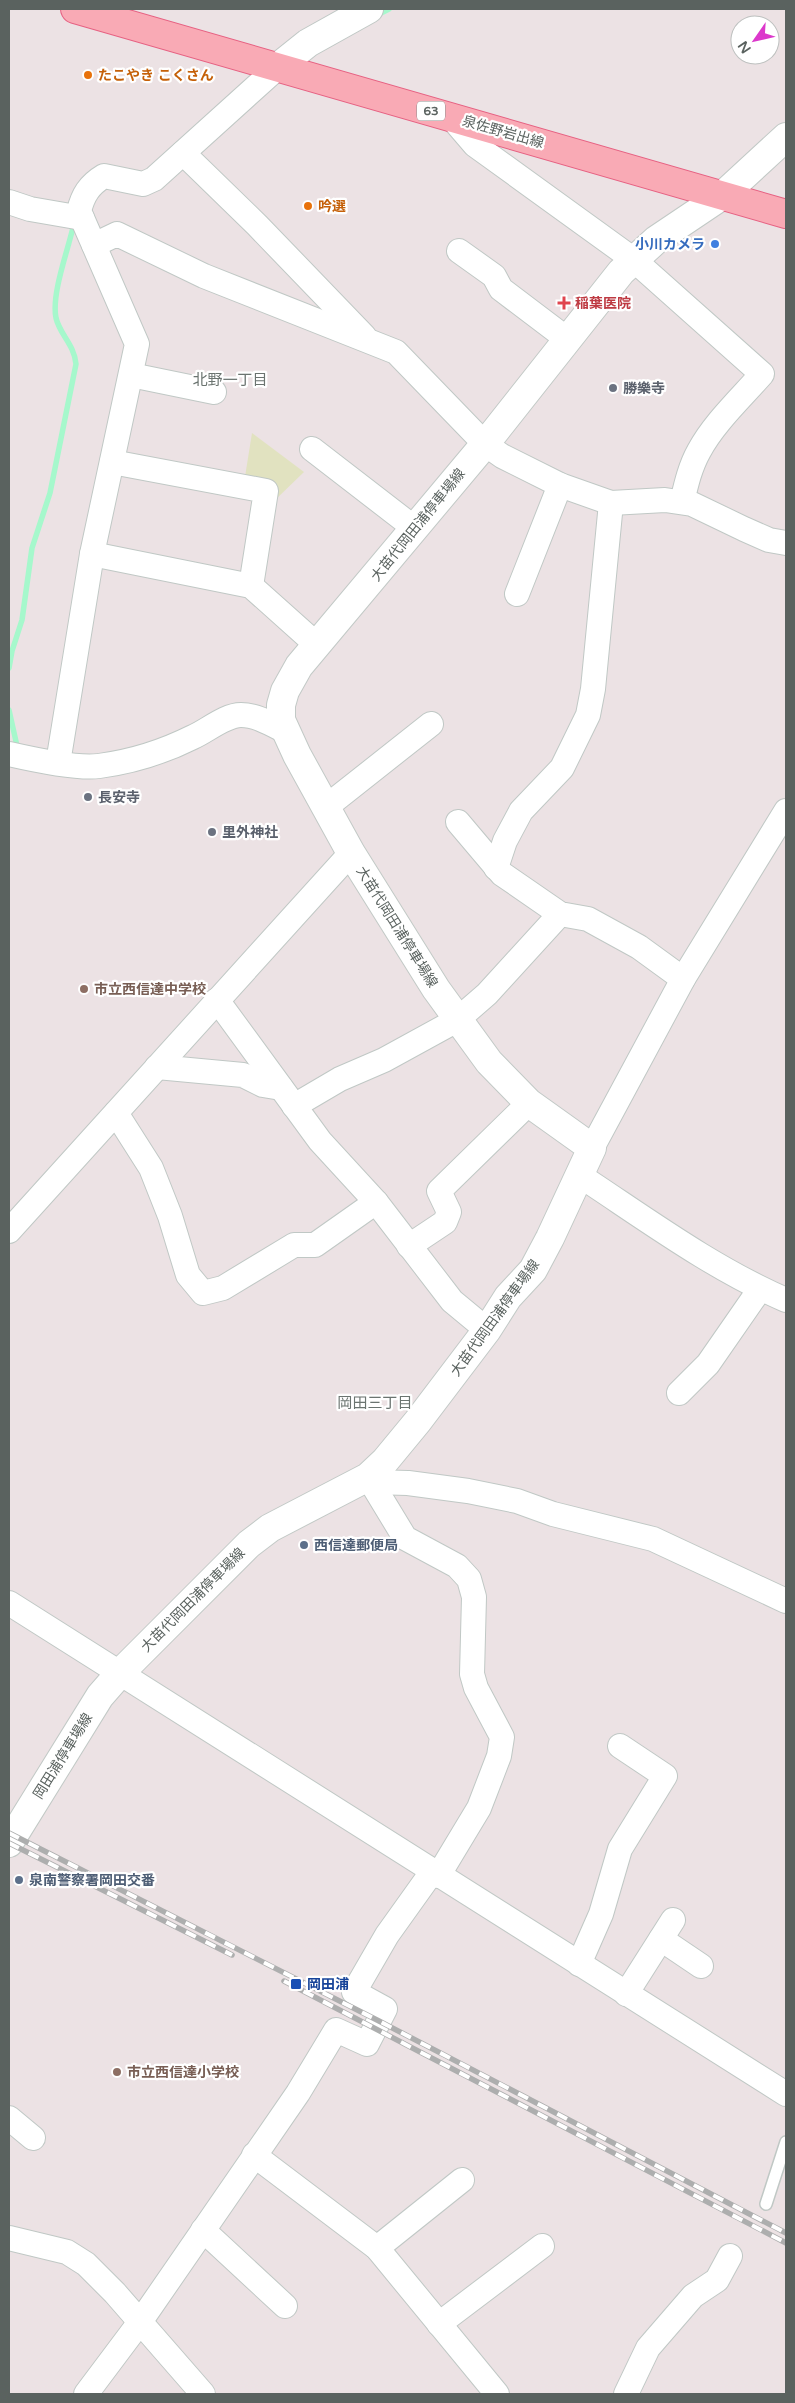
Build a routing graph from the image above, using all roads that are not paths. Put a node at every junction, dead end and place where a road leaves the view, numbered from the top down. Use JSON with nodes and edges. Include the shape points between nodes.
{"nodes":[{"id":1,"x":76,"y":9,"type":"edge"},
{"id":2,"x":369,"y":9,"type":"edge"},
{"id":3,"x":278,"y":67,"type":"junction"},
{"id":4,"x":452,"y":117,"type":"junction"},
{"id":5,"x":786,"y":138,"type":"edge"},
{"id":6,"x":183,"y":153,"type":"junction"},
{"id":7,"x":723,"y":195,"type":"junction"},
{"id":8,"x":9,"y":202,"type":"edge"},
{"id":9,"x":786,"y":214,"type":"edge"},
{"id":10,"x":82,"y":218,"type":"junction"},
{"id":11,"x":94,"y":245,"type":"junction"},
{"id":12,"x":459,"y":251,"type":"dead end"},
{"id":13,"x":634,"y":260,"type":"junction"},
{"id":14,"x":566,"y":338,"type":"junction"},
{"id":15,"x":371,"y":343,"type":"junction"},
{"id":16,"x":131,"y":375,"type":"junction"},
{"id":17,"x":214,"y":392,"type":"dead end"},
{"id":18,"x":485,"y":444,"type":"junction"},
{"id":19,"x":312,"y":449,"type":"dead end"},
{"id":20,"x":112,"y":462,"type":"junction"},
{"id":21,"x":560,"y":484,"type":"junction"},
{"id":22,"x":682,"y":502,"type":"junction"},
{"id":23,"x":611,"y":503,"type":"junction"},
{"id":24,"x":414,"y":527,"type":"junction"},
{"id":25,"x":786,"y":543,"type":"edge"},
{"id":26,"x":92,"y":554,"type":"junction"},
{"id":27,"x":251,"y":586,"type":"junction"},
{"id":28,"x":517,"y":594,"type":"dead end"},
{"id":29,"x":317,"y":645,"type":"junction"},
{"id":30,"x":431,"y":724,"type":"dead end"},
{"id":31,"x":286,"y":732,"type":"junction"},
{"id":32,"x":9,"y":754,"type":"edge"},
{"id":33,"x":58,"y":762,"type":"junction"},
{"id":34,"x":326,"y":808,"type":"junction"},
{"id":35,"x":786,"y":811,"type":"edge"},
{"id":36,"x":458,"y":822,"type":"dead end"},
{"id":37,"x":351,"y":853,"type":"junction"},
{"id":38,"x":496,"y":868,"type":"junction"},
{"id":39,"x":560,"y":914,"type":"junction"},
{"id":40,"x":684,"y":979,"type":"junction"},
{"id":41,"x":217,"y":1000,"type":"junction"},
{"id":42,"x":458,"y":1020,"type":"junction"},
{"id":43,"x":157,"y":1068,"type":"junction"},
{"id":44,"x":288,"y":1097,"type":"junction"},
{"id":45,"x":530,"y":1103,"type":"junction"},
{"id":46,"x":116,"y":1113,"type":"junction"},
{"id":47,"x":592,"y":1148,"type":"junction"},
{"id":48,"x":579,"y":1175,"type":"junction"},
{"id":49,"x":376,"y":1202,"type":"junction"},
{"id":50,"x":20,"y":1204,"type":"edge"},
{"id":51,"x":9,"y":1231,"type":"edge"},
{"id":52,"x":409,"y":1246,"type":"junction"},
{"id":53,"x":760,"y":1289,"type":"junction"},
{"id":54,"x":786,"y":1300,"type":"edge"},
{"id":55,"x":487,"y":1330,"type":"junction"},
{"id":56,"x":678,"y":1393,"type":"dead end"},
{"id":57,"x":370,"y":1479,"type":"junction"},
{"id":58,"x":786,"y":1601,"type":"edge"},
{"id":59,"x":9,"y":1603,"type":"edge"},
{"id":60,"x":120,"y":1672,"type":"junction"},
{"id":61,"x":620,"y":1746,"type":"dead end"},
{"id":62,"x":9,"y":1843,"type":"edge"},
{"id":63,"x":435,"y":1874,"type":"junction"},
{"id":64,"x":579,"y":1964,"type":"junction"},
{"id":65,"x":701,"y":1966,"type":"dead end"},
{"id":66,"x":626,"y":1994,"type":"junction"},
{"id":67,"x":786,"y":2094,"type":"edge"},
{"id":68,"x":9,"y":2118,"type":"edge"},
{"id":69,"x":33,"y":2138,"type":"dead end"},
{"id":70,"x":786,"y":2142,"type":"edge"},
{"id":71,"x":254,"y":2155,"type":"junction"},
{"id":72,"x":462,"y":2180,"type":"dead end"},
{"id":73,"x":766,"y":2204,"type":"dead end"},
{"id":74,"x":203,"y":2230,"type":"junction"},
{"id":75,"x":9,"y":2238,"type":"edge"},
{"id":76,"x":542,"y":2246,"type":"dead end"},
{"id":77,"x":377,"y":2248,"type":"junction"},
{"id":78,"x":730,"y":2256,"type":"dead end"},
{"id":79,"x":286,"y":2306,"type":"dead end"},
{"id":80,"x":140,"y":2322,"type":"junction"},
{"id":81,"x":439,"y":2324,"type":"junction"},
{"id":82,"x":86,"y":2394,"type":"edge"},
{"id":83,"x":203,"y":2394,"type":"edge"},
{"id":84,"x":497,"y":2394,"type":"edge"},
{"id":85,"x":626,"y":2394,"type":"edge"}],
"edges":[{"from":1,"to":3,"type":"main road","name":"泉佐野岩出線","number":"63"},
{"from":2,"to":3,"type":"main road","via":[[308,43]]},
{"from":3,"to":4,"type":"main road","name":"泉佐野岩出線","number":"63"},
{"from":3,"to":6,"type":"street"},
{"from":4,"to":7,"type":"main road","name":"泉佐野岩出線","number":"63"},
{"from":4,"to":13,"type":"street","via":[[475,144]]},
{"from":5,"to":7,"type":"main road","name":"大苗代岡田浦停車場線"},
{"from":6,"to":10,"type":"street","via":[[154,179],[143,184],[104,176],[83,196],[79,211]]},
{"from":6,"to":15,"type":"street"},
{"from":7,"to":9,"type":"main road","name":"泉佐野岩出線","number":"63"},
{"from":7,"to":13,"type":"main road","name":"大苗代岡田浦停車場線","via":[[656,240]]},
{"from":8,"to":10,"type":"street"},
{"from":10,"to":11,"type":"street"},
{"from":11,"to":15,"type":"street","via":[[118,234],[204,276]]},
{"from":11,"to":16,"type":"street","via":[[137,344]]},
{"from":12,"to":14,"type":"street","via":[[494,276],[501,289]]},
{"from":13,"to":14,"type":"main road","name":"大苗代岡田浦停車場線"},
{"from":13,"to":22,"type":"street","via":[[762,374],[699,451]]},
{"from":14,"to":18,"type":"main road","name":"大苗代岡田浦停車場線"},
{"from":15,"to":18,"type":"street","via":[[396,352]]},
{"from":16,"to":17,"type":"street"},
{"from":16,"to":20,"type":"street"},
{"from":18,"to":21,"type":"street","via":[[502,456]]},
{"from":18,"to":24,"type":"main road","name":"大苗代岡田浦停車場線"},
{"from":19,"to":24,"type":"street"},
{"from":20,"to":26,"type":"street"},
{"from":20,"to":27,"type":"street","via":[[266,491]]},
{"from":21,"to":23,"type":"street"},
{"from":21,"to":28,"type":"street"},
{"from":22,"to":23,"type":"street"},
{"from":22,"to":25,"type":"street","via":[[769,540]]},
{"from":23,"to":38,"type":"street","via":[[588,714],[562,768],[521,811],[505,841]]},
{"from":24,"to":29,"type":"main road","name":"大苗代岡田浦停車場線"},
{"from":26,"to":27,"type":"street"},
{"from":26,"to":33,"type":"street"},
{"from":27,"to":29,"type":"street"},
{"from":29,"to":31,"type":"main road","name":"大苗代岡田浦停車場線","via":[[299,666],[285,691],[281,720]]},
{"from":30,"to":34,"type":"street"},
{"from":31,"to":33,"type":"street","via":[[250,715],[238,715],[192,738],[141,756],[97,767]]},
{"from":31,"to":34,"type":"main road","name":"大苗代岡田浦停車場線"},
{"from":32,"to":33,"type":"street"},
{"from":34,"to":37,"type":"main road","name":"大苗代岡田浦停車場線"},
{"from":35,"to":40,"type":"street"},
{"from":36,"to":38,"type":"street"},
{"from":37,"to":41,"type":"street"},
{"from":37,"to":42,"type":"main road","name":"大苗代岡田浦停車場線"},
{"from":38,"to":39,"type":"street"},
{"from":39,"to":40,"type":"street","via":[[588,919],[639,947]]},
{"from":39,"to":42,"type":"street","via":[[488,994]]},
{"from":40,"to":47,"type":"street"},
{"from":41,"to":43,"type":"street"},
{"from":41,"to":44,"type":"street"},
{"from":42,"to":44,"type":"street","via":[[384,1060]]},
{"from":42,"to":45,"type":"main road","name":"大苗代岡田浦停車場線","via":[[489,1062]]},
{"from":43,"to":44,"type":"street","via":[[243,1075]]},
{"from":43,"to":46,"type":"street"},
{"from":44,"to":49,"type":"street","via":[[320,1141]]},
{"from":45,"to":47,"type":"main road","name":"大苗代岡田浦停車場線"},
{"from":45,"to":52,"type":"street","via":[[439,1191],[449,1212],[445,1222]]},
{"from":46,"to":49,"type":"street","via":[[151,1168],[188,1275],[203,1293],[223,1288],[294,1245],[315,1245]]},
{"from":46,"to":50,"type":"street"},
{"from":47,"to":48,"type":"main road","name":"大苗代岡田浦停車場線"},
{"from":48,"to":53,"type":"street","via":[[675,1239]]},
{"from":48,"to":55,"type":"main road","name":"大苗代岡田浦停車場線","via":[[533,1270],[508,1297]]},
{"from":49,"to":52,"type":"street"},
{"from":50,"to":51,"type":"street"},
{"from":52,"to":55,"type":"street","via":[[452,1300]]},
{"from":53,"to":54,"type":"street"},
{"from":53,"to":56,"type":"street","via":[[708,1364]]},
{"from":55,"to":57,"type":"main road","name":"大苗代岡田浦停車場線"},
{"from":57,"to":58,"type":"street","via":[[468,1491],[517,1501],[553,1514],[654,1539]]},
{"from":57,"to":60,"type":"main road","name":"大苗代岡田浦停車場線","via":[[270,1528],[249,1544]]},
{"from":57,"to":63,"type":"street","via":[[405,1538],[457,1566],[469,1579],[474,1597],[472,1674],[502,1737],[479,1808]]},
{"from":59,"to":60,"type":"street"},
{"from":60,"to":62,"type":"main road","name":"岡田浦停車場線","via":[[100,1696]]},
{"from":60,"to":63,"type":"street"},
{"from":61,"to":64,"type":"street","via":[[665,1776],[620,1849],[601,1914]]},
{"from":63,"to":64,"type":"street"},
{"from":63,"to":71,"type":"street","via":[[388,1935],[354,1992],[384,2009],[366,2044],[336,2030],[298,2093]]},
{"from":64,"to":66,"type":"street"},
{"from":65,"to":66,"type":"street","via":[[667,1930]]},
{"from":66,"to":67,"type":"street"},
{"from":68,"to":69,"type":"street"},
{"from":70,"to":73,"type":"lane"},
{"from":71,"to":74,"type":"street"},
{"from":71,"to":77,"type":"street"},
{"from":72,"to":77,"type":"street"},
{"from":74,"to":79,"type":"street"},
{"from":74,"to":80,"type":"street"},
{"from":75,"to":80,"type":"street","via":[[67,2252],[86,2264]]},
{"from":76,"to":81,"type":"street"},
{"from":77,"to":81,"type":"street"},
{"from":78,"to":85,"type":"street","via":[[717,2280],[693,2296],[648,2348]]},
{"from":80,"to":82,"type":"street"},
{"from":80,"to":83,"type":"street"},
{"from":81,"to":84,"type":"street"}]}
